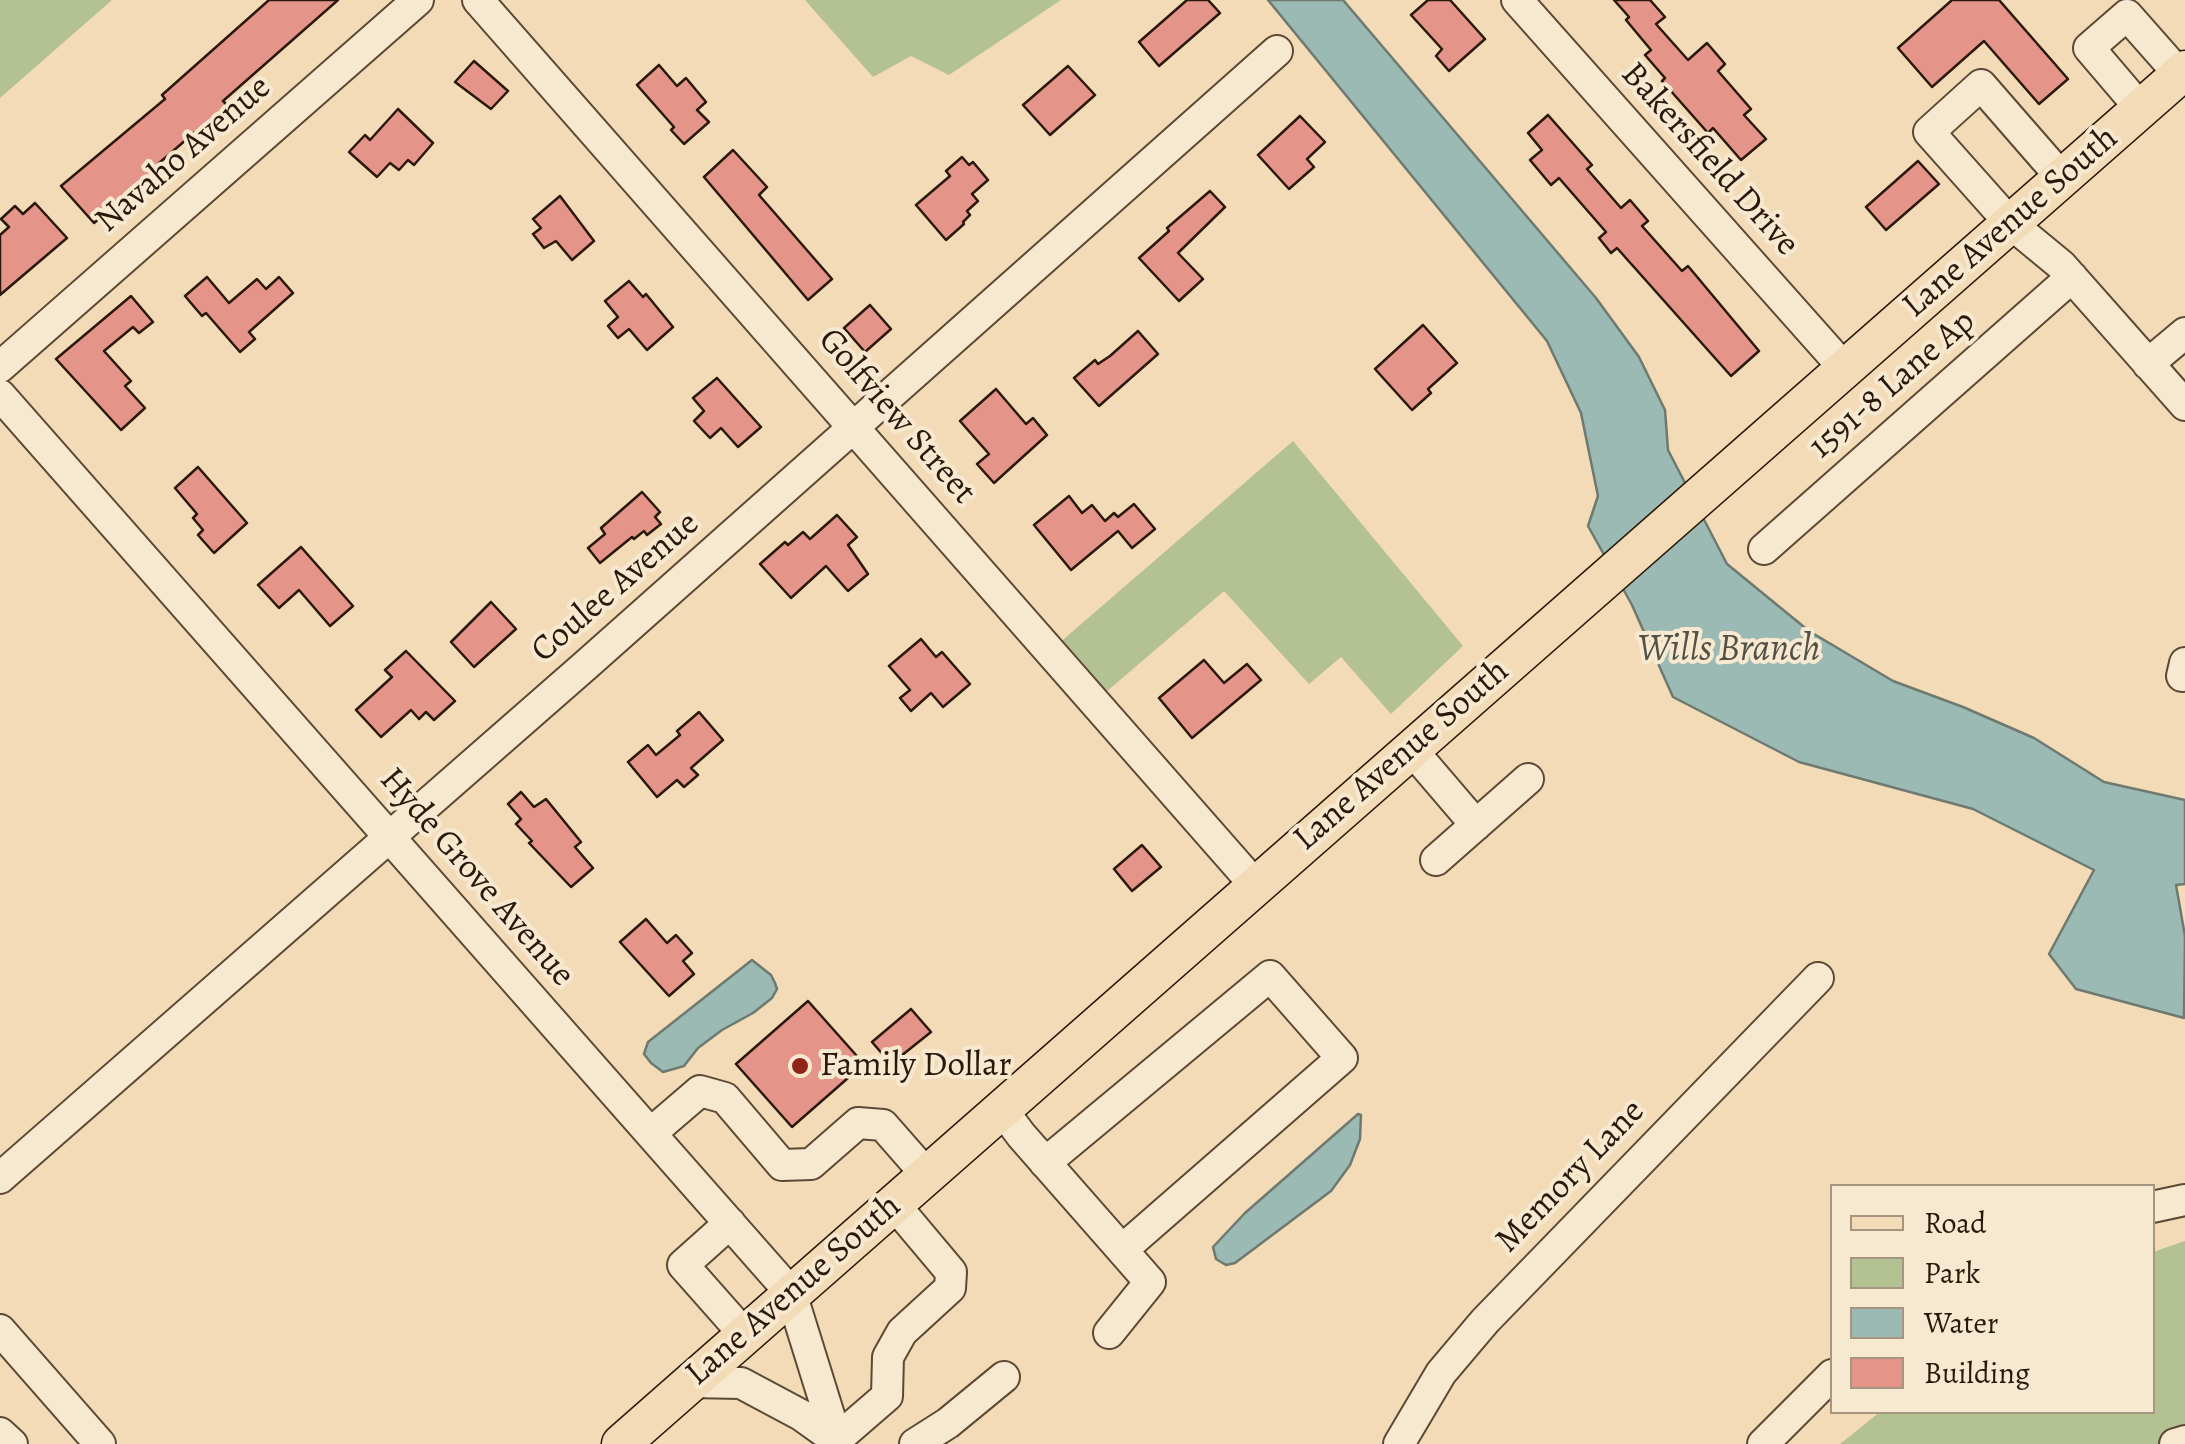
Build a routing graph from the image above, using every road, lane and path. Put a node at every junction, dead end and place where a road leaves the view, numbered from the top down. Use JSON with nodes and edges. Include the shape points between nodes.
{"nodes":[{"id":1,"x":418,"y":0,"type":"edge"},
{"id":2,"x":478,"y":0,"type":"edge"},
{"id":3,"x":1518,"y":0,"type":"edge"},
{"id":4,"x":1278,"y":51,"type":"dead end"},
{"id":5,"x":2182,"y":73,"type":"edge"},
{"id":6,"x":2140,"y":110,"type":"junction"},
{"id":7,"x":2062,"y":178,"type":"junction"},
{"id":8,"x":2010,"y":223,"type":"junction"},
{"id":9,"x":2072,"y":278,"type":"junction"},
{"id":10,"x":2185,"y":333,"type":"edge"},
{"id":11,"x":2148,"y":364,"type":"junction"},
{"id":12,"x":0,"y":366,"type":"edge"},
{"id":13,"x":1845,"y":369,"type":"junction"},
{"id":14,"x":0,"y":395,"type":"edge"},
{"id":15,"x":2185,"y":405,"type":"edge"},
{"id":16,"x":856,"y":427,"type":"junction"},
{"id":17,"x":1764,"y":549,"type":"dead end"},
{"id":18,"x":1411,"y":749,"type":"junction"},
{"id":19,"x":1528,"y":779,"type":"dead end"},
{"id":20,"x":1476,"y":824,"type":"junction"},
{"id":21,"x":388,"y":836,"type":"junction"},
{"id":22,"x":1436,"y":860,"type":"dead end"},
{"id":23,"x":1255,"y":885,"type":"junction"},
{"id":24,"x":1818,"y":978,"type":"dead end"},
{"id":25,"x":1001,"y":1108,"type":"junction"},
{"id":26,"x":651,"y":1133,"type":"junction"},
{"id":27,"x":1045,"y":1163,"type":"junction"},
{"id":28,"x":926,"y":1174,"type":"junction"},
{"id":29,"x":0,"y":1178,"type":"edge"},
{"id":30,"x":2185,"y":1200,"type":"edge"},
{"id":31,"x":893,"y":1202,"type":"junction"},
{"id":32,"x":2155,"y":1206,"type":"edge"},
{"id":33,"x":730,"y":1223,"type":"junction"},
{"id":34,"x":1122,"y":1250,"type":"junction"},
{"id":35,"x":791,"y":1293,"type":"junction"},
{"id":36,"x":0,"y":1330,"type":"edge"},
{"id":37,"x":1109,"y":1333,"type":"dead end"},
{"id":38,"x":744,"y":1334,"type":"junction"},
{"id":39,"x":1004,"y":1377,"type":"dead end"},
{"id":40,"x":1830,"y":1377,"type":"edge"},
{"id":41,"x":690,"y":1382,"type":"junction"},
{"id":42,"x":0,"y":1433,"type":"edge"},
{"id":43,"x":2185,"y":1441,"type":"edge"},
{"id":44,"x":837,"y":1442,"type":"edge"},
{"id":45,"x":96,"y":1443,"type":"edge"},
{"id":46,"x":12,"y":1444,"type":"edge"},
{"id":47,"x":620,"y":1444,"type":"edge"},
{"id":48,"x":915,"y":1444,"type":"edge"},
{"id":49,"x":1399,"y":1444,"type":"edge"},
{"id":50,"x":1763,"y":1444,"type":"edge"},
{"id":51,"x":2174,"y":1444,"type":"edge"}],
"edges":[{"from":1,"to":12,"type":"street","name":"Navaho Avenue"},
{"from":2,"to":16,"type":"street","name":"Golfview Street"},
{"from":3,"to":13,"type":"street","name":"Bakersfield Drive"},
{"from":4,"to":16,"type":"street","name":"Coulee Avenue"},
{"from":5,"to":6,"type":"main road","name":"Lane Avenue South"},
{"from":5,"to":6,"type":"street","via":[[2127,15],[2089,48]]},
{"from":6,"to":7,"type":"main road","name":"Lane Avenue South"},
{"from":7,"to":8,"type":"main road","name":"Lane Avenue South"},
{"from":7,"to":8,"type":"street","via":[[1981,86],[1930,132]]},
{"from":8,"to":9,"type":"street"},
{"from":8,"to":13,"type":"main road","name":"Lane Avenue South"},
{"from":9,"to":11,"type":"street"},
{"from":9,"to":17,"type":"street","name":"1591-8 Lane Ap"},
{"from":10,"to":11,"type":"street"},
{"from":11,"to":15,"type":"street"},
{"from":13,"to":18,"type":"main road","name":"Lane Avenue South"},
{"from":14,"to":21,"type":"street","name":"Hyde Grove Avenue"},
{"from":16,"to":21,"type":"street","name":"Coulee Avenue"},
{"from":16,"to":23,"type":"street","name":"Golfview Street"},
{"from":18,"to":20,"type":"street"},
{"from":18,"to":23,"type":"main road","name":"Lane Avenue South"},
{"from":19,"to":20,"type":"street"},
{"from":20,"to":22,"type":"street"},
{"from":21,"to":26,"type":"street","name":"Hyde Grove Avenue"},
{"from":21,"to":29,"type":"street","name":"Coulee Avenue"},
{"from":23,"to":25,"type":"main road","name":"Lane Avenue South"},
{"from":24,"to":49,"type":"street","name":"Memory Lane","via":[[1485,1321],[1442,1373]]},
{"from":25,"to":27,"type":"street"},
{"from":25,"to":28,"type":"main road","name":"Lane Avenue South"},
{"from":26,"to":28,"type":"street","via":[[700,1091],[726,1098],[782,1165],[811,1164],[858,1123],[882,1125]]},
{"from":26,"to":33,"type":"street","name":"Hyde Grove Avenue"},
{"from":27,"to":34,"type":"street"},
{"from":27,"to":34,"type":"street","via":[[1270,976],[1342,1058]]},
{"from":28,"to":31,"type":"main road","name":"Lane Avenue South"},
{"from":30,"to":32,"type":"street"},
{"from":31,"to":35,"type":"main road","name":"Lane Avenue South"},
{"from":31,"to":44,"type":"street","via":[[952,1272],[950,1288],[902,1332],[888,1357],[887,1396]]},
{"from":33,"to":35,"type":"street","name":"Hyde Grove Avenue"},
{"from":33,"to":38,"type":"street","via":[[683,1265]]},
{"from":34,"to":37,"type":"street","via":[[1150,1282]]},
{"from":35,"to":38,"type":"main road","name":"Lane Avenue South"},
{"from":35,"to":44,"type":"street","name":"Hyde Grove Avenue"},
{"from":36,"to":45,"type":"street"},
{"from":38,"to":41,"type":"main road","name":"Lane Avenue South"},
{"from":39,"to":48,"type":"street"},
{"from":40,"to":50,"type":"street"},
{"from":41,"to":44,"type":"street","via":[[741,1383]]},
{"from":41,"to":47,"type":"main road","name":"Lane Avenue South"},
{"from":42,"to":46,"type":"street"},
{"from":43,"to":51,"type":"street"}]}
